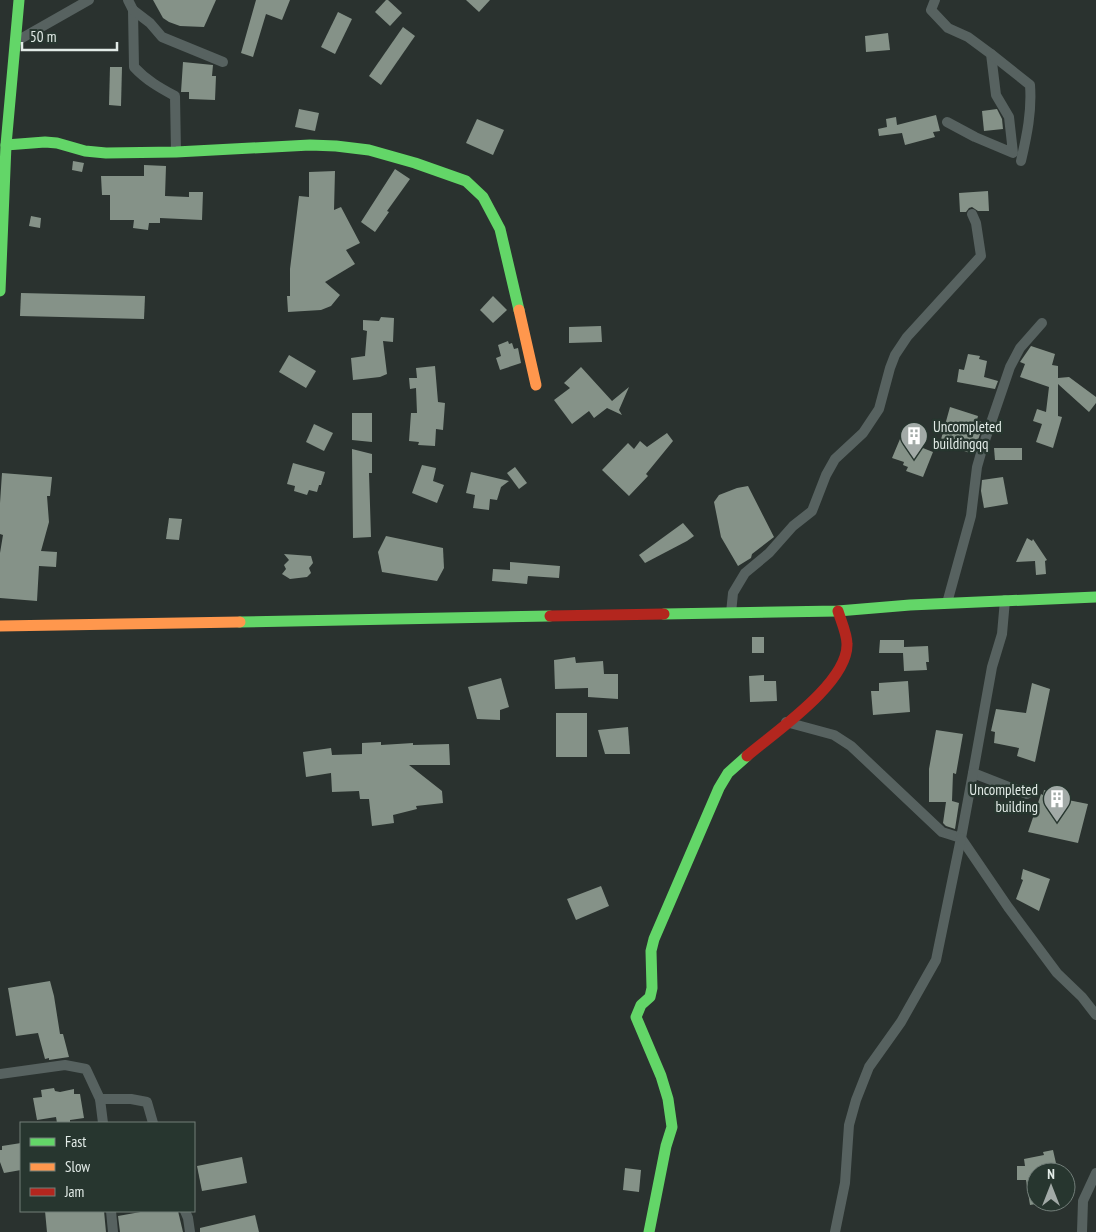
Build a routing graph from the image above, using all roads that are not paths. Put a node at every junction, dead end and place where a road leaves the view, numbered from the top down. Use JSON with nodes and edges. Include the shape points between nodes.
{"nodes":[{"id":1,"x":19,"y":0,"type":"edge"},
{"id":2,"x":89,"y":0,"type":"edge"},
{"id":3,"x":935,"y":0,"type":"edge"},
{"id":4,"x":130,"y":5,"type":"edge"},
{"id":5,"x":15,"y":42,"type":"junction"},
{"id":6,"x":991,"y":54,"type":"junction"},
{"id":7,"x":223,"y":62,"type":"dead end"},
{"id":8,"x":947,"y":122,"type":"dead end"},
{"id":9,"x":4,"y":151,"type":"edge"},
{"id":10,"x":176,"y":152,"type":"junction"},
{"id":11,"x":1022,"y":160,"type":"dead end"},
{"id":12,"x":972,"y":214,"type":"dead end"},
{"id":13,"x":0,"y":291,"type":"edge"},
{"id":14,"x":1042,"y":323,"type":"dead end"},
{"id":15,"x":536,"y":385,"type":"dead end"},
{"id":16,"x":1096,"y":597,"type":"edge"},
{"id":17,"x":1005,"y":600,"type":"junction"},
{"id":18,"x":947,"y":603,"type":"junction"},
{"id":19,"x":838,"y":611,"type":"junction"},
{"id":20,"x":731,"y":612,"type":"junction"},
{"id":21,"x":0,"y":626,"type":"edge"},
{"id":22,"x":786,"y":722,"type":"junction"},
{"id":23,"x":973,"y":773,"type":"junction"},
{"id":24,"x":1027,"y":794,"type":"dead end"},
{"id":25,"x":961,"y":838,"type":"junction"},
{"id":26,"x":1096,"y":1015,"type":"edge"},
{"id":27,"x":0,"y":1074,"type":"edge"},
{"id":28,"x":100,"y":1099,"type":"junction"},
{"id":29,"x":103,"y":1122,"type":"edge"},
{"id":30,"x":153,"y":1122,"type":"edge"},
{"id":31,"x":1096,"y":1173,"type":"edge"},
{"id":32,"x":111,"y":1212,"type":"edge"},
{"id":33,"x":185,"y":1212,"type":"edge"},
{"id":34,"x":113,"y":1232,"type":"edge"},
{"id":35,"x":190,"y":1232,"type":"edge"},
{"id":36,"x":649,"y":1232,"type":"edge"},
{"id":37,"x":835,"y":1232,"type":"edge"},
{"id":38,"x":1082,"y":1232,"type":"edge"}],
"edges":[{"from":1,"to":5,"type":"street"},
{"from":2,"to":5,"type":"street"},
{"from":3,"to":6,"type":"street","via":[[931,10],[948,28],[968,37]]},
{"from":4,"to":7,"type":"street","via":[[162,37]]},
{"from":4,"to":10,"type":"street","via":[[134,67],[142,76],[176,96]]},
{"from":5,"to":9,"type":"street"},
{"from":6,"to":8,"type":"street","via":[[996,95],[1009,117],[1013,153]]},
{"from":6,"to":11,"type":"street","via":[[1030,85],[1028,132]]},
{"from":9,"to":10,"type":"street","via":[[45,142],[106,153]]},
{"from":9,"to":13,"type":"street"},
{"from":10,"to":15,"type":"street","via":[[336,146],[369,150],[466,181],[483,197],[500,228]]},
{"from":12,"to":20,"type":"street","via":[[981,256],[907,337],[895,355],[879,409],[863,433],[835,459],[812,511],[792,526],[769,553],[745,573],[733,593]]},
{"from":14,"to":18,"type":"street","via":[[1020,348],[1010,367],[983,446],[971,516]]},
{"from":16,"to":17,"type":"street"},
{"from":17,"to":18,"type":"street"},
{"from":17,"to":23,"type":"street","via":[[1002,634],[992,667]]},
{"from":18,"to":19,"type":"street"},
{"from":19,"to":20,"type":"street"},
{"from":19,"to":22,"type":"street","via":[[847,643],[841,667],[821,694]]},
{"from":20,"to":21,"type":"street"},
{"from":22,"to":25,"type":"street","via":[[834,735],[851,746],[942,832]]},
{"from":22,"to":36,"type":"street","via":[[728,773],[654,939],[650,997],[636,1017],[661,1076],[672,1127]]},
{"from":23,"to":24,"type":"street"},
{"from":23,"to":25,"type":"street"},
{"from":25,"to":26,"type":"street","via":[[1057,973]]},
{"from":25,"to":37,"type":"street","via":[[936,960],[901,1022],[869,1067],[856,1100],[849,1125],[845,1184]]},
{"from":27,"to":28,"type":"street","via":[[65,1065],[86,1069]]},
{"from":28,"to":29,"type":"street"},
{"from":28,"to":30,"type":"street","via":[[147,1102]]},
{"from":31,"to":38,"type":"street","via":[[1083,1201]]},
{"from":32,"to":34,"type":"street"},
{"from":33,"to":35,"type":"street"}]}
